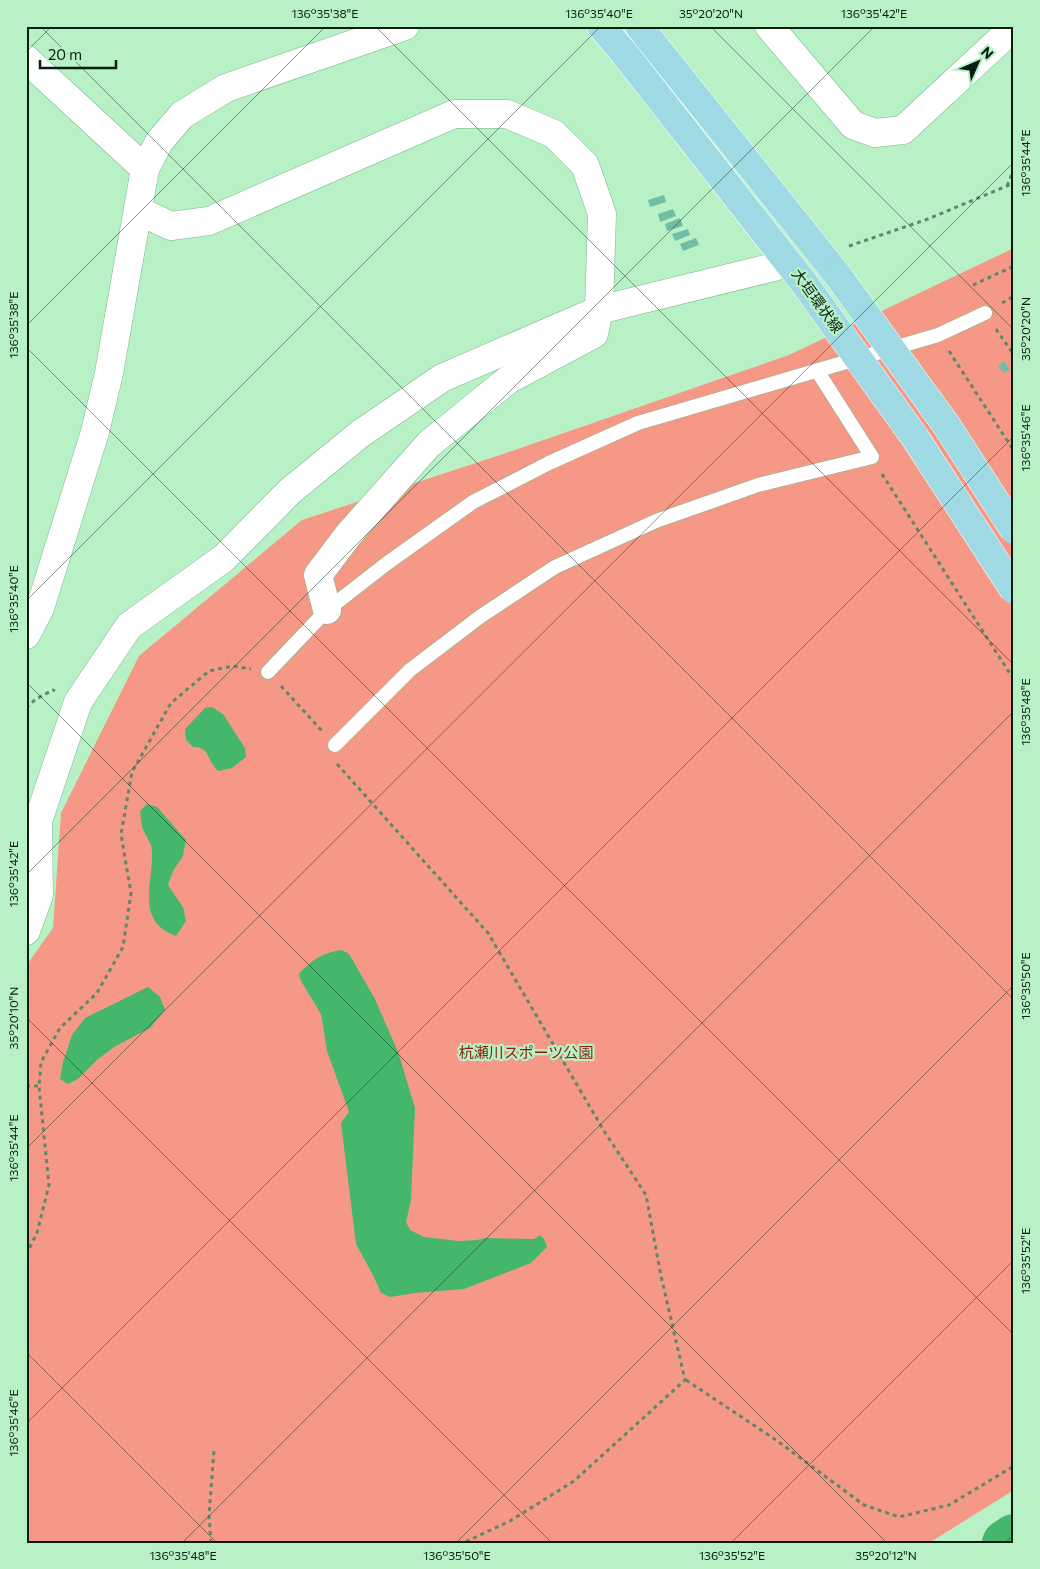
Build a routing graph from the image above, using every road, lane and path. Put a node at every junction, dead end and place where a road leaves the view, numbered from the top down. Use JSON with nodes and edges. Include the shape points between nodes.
{"nodes":[{"id":1,"x":405,"y":26,"type":"edge"},
{"id":2,"x":601,"y":26,"type":"edge"},
{"id":3,"x":770,"y":26,"type":"edge"},
{"id":4,"x":1007,"y":28,"type":"edge"},
{"id":5,"x":644,"y":31,"type":"edge"},
{"id":6,"x":26,"y":59,"type":"edge"},
{"id":7,"x":145,"y":169,"type":"junction"},
{"id":8,"x":1014,"y":169,"type":"edge"},
{"id":9,"x":1014,"y":183,"type":"edge"},
{"id":10,"x":1007,"y":186,"type":"junction"},
{"id":11,"x":139,"y":211,"type":"junction"},
{"id":12,"x":787,"y":262,"type":"junction"},
{"id":13,"x":1014,"y":266,"type":"edge"},
{"id":14,"x":831,"y":267,"type":"junction"},
{"id":15,"x":974,"y":286,"type":"dead end"},
{"id":16,"x":599,"y":310,"type":"junction"},
{"id":17,"x":985,"y":313,"type":"joint"},
{"id":18,"x":938,"y":335,"type":"junction"},
{"id":19,"x":1014,"y":355,"type":"edge"},
{"id":20,"x":818,"y":372,"type":"junction"},
{"id":21,"x":1014,"y":451,"type":"edge"},
{"id":22,"x":872,"y":457,"type":"junction"},
{"id":23,"x":1014,"y":530,"type":"edge"},
{"id":24,"x":1014,"y":590,"type":"edge"},
{"id":25,"x":327,"y":610,"type":"junction"},
{"id":26,"x":26,"y":635,"type":"edge"},
{"id":27,"x":268,"y":672,"type":"junction"},
{"id":28,"x":1014,"y":680,"type":"edge"},
{"id":29,"x":53,"y":690,"type":"dead end"},
{"id":30,"x":26,"y":708,"type":"edge"},
{"id":31,"x":335,"y":745,"type":"junction"},
{"id":32,"x":26,"y":931,"type":"edge"},
{"id":33,"x":26,"y":1086,"type":"edge"},
{"id":34,"x":39,"y":1086,"type":"junction"},
{"id":35,"x":26,"y":1255,"type":"edge"},
{"id":36,"x":685,"y":1380,"type":"junction"},
{"id":37,"x":214,"y":1450,"type":"dead end"},
{"id":38,"x":1014,"y":1466,"type":"edge"},
{"id":39,"x":211,"y":1543,"type":"edge"},
{"id":40,"x":463,"y":1543,"type":"edge"}],
"edges":[{"from":1,"to":7,"type":"street","via":[[226,88],[182,115],[159,142]]},
{"from":2,"to":12,"type":"main road","name":"大垣環状線"},
{"from":3,"to":4,"type":"street","via":[[853,125],[875,133],[903,130]]},
{"from":5,"to":14,"type":"main road","name":"大垣環状線"},
{"from":6,"to":7,"type":"street"},
{"from":7,"to":11,"type":"street"},
{"from":8,"to":10,"type":"path"},
{"from":9,"to":10,"type":"path"},
{"from":10,"to":14,"type":"path","via":[[928,219],[840,250]]},
{"from":11,"to":16,"type":"street","via":[[171,226],[209,220],[454,114],[507,114],[554,134],[585,165],[602,214]]},
{"from":11,"to":26,"type":"street","via":[[95,432],[40,608]]},
{"from":12,"to":16,"type":"street"},
{"from":12,"to":24,"type":"main road","name":"大垣環状線","bridge":true,"via":[[916,439]]},
{"from":13,"to":15,"type":"path"},
{"from":14,"to":23,"type":"main road","name":"大垣環状線","bridge":true,"via":[[946,426]]},
{"from":16,"to":25,"type":"street","via":[[594,334],[508,380],[430,444],[349,534],[318,574]]},
{"from":16,"to":32,"type":"street","via":[[434,383],[360,434],[289,492],[224,558],[129,626],[78,702],[38,821],[39,895]]},
{"from":17,"to":18,"type":"lane"},
{"from":17,"to":19,"type":"path"},
{"from":18,"to":20,"type":"lane"},
{"from":18,"to":21,"type":"path"},
{"from":20,"to":22,"type":"lane"},
{"from":20,"to":25,"type":"lane","via":[[638,423],[549,463],[473,502]]},
{"from":22,"to":28,"type":"path"},
{"from":22,"to":31,"type":"lane","via":[[758,485],[656,521],[555,567],[481,616],[410,670]]},
{"from":25,"to":27,"type":"lane"},
{"from":27,"to":31,"type":"path"},
{"from":27,"to":34,"type":"path","via":[[233,666],[209,671],[171,703],[132,772],[121,834],[131,893],[124,947],[97,993],[60,1028],[41,1062]]},
{"from":29,"to":30,"type":"path","via":[[36,698]]},
{"from":31,"to":36,"type":"path","via":[[334,761],[488,933],[604,1131],[646,1195]]},
{"from":33,"to":34,"type":"path"},
{"from":34,"to":35,"type":"path","via":[[49,1185],[36,1233]]},
{"from":36,"to":38,"type":"path","via":[[776,1440],[864,1505],[899,1517],[949,1505]]},
{"from":36,"to":40,"type":"path","via":[[574,1481],[510,1521]]},
{"from":37,"to":39,"type":"path","via":[[209,1515]]}]}
